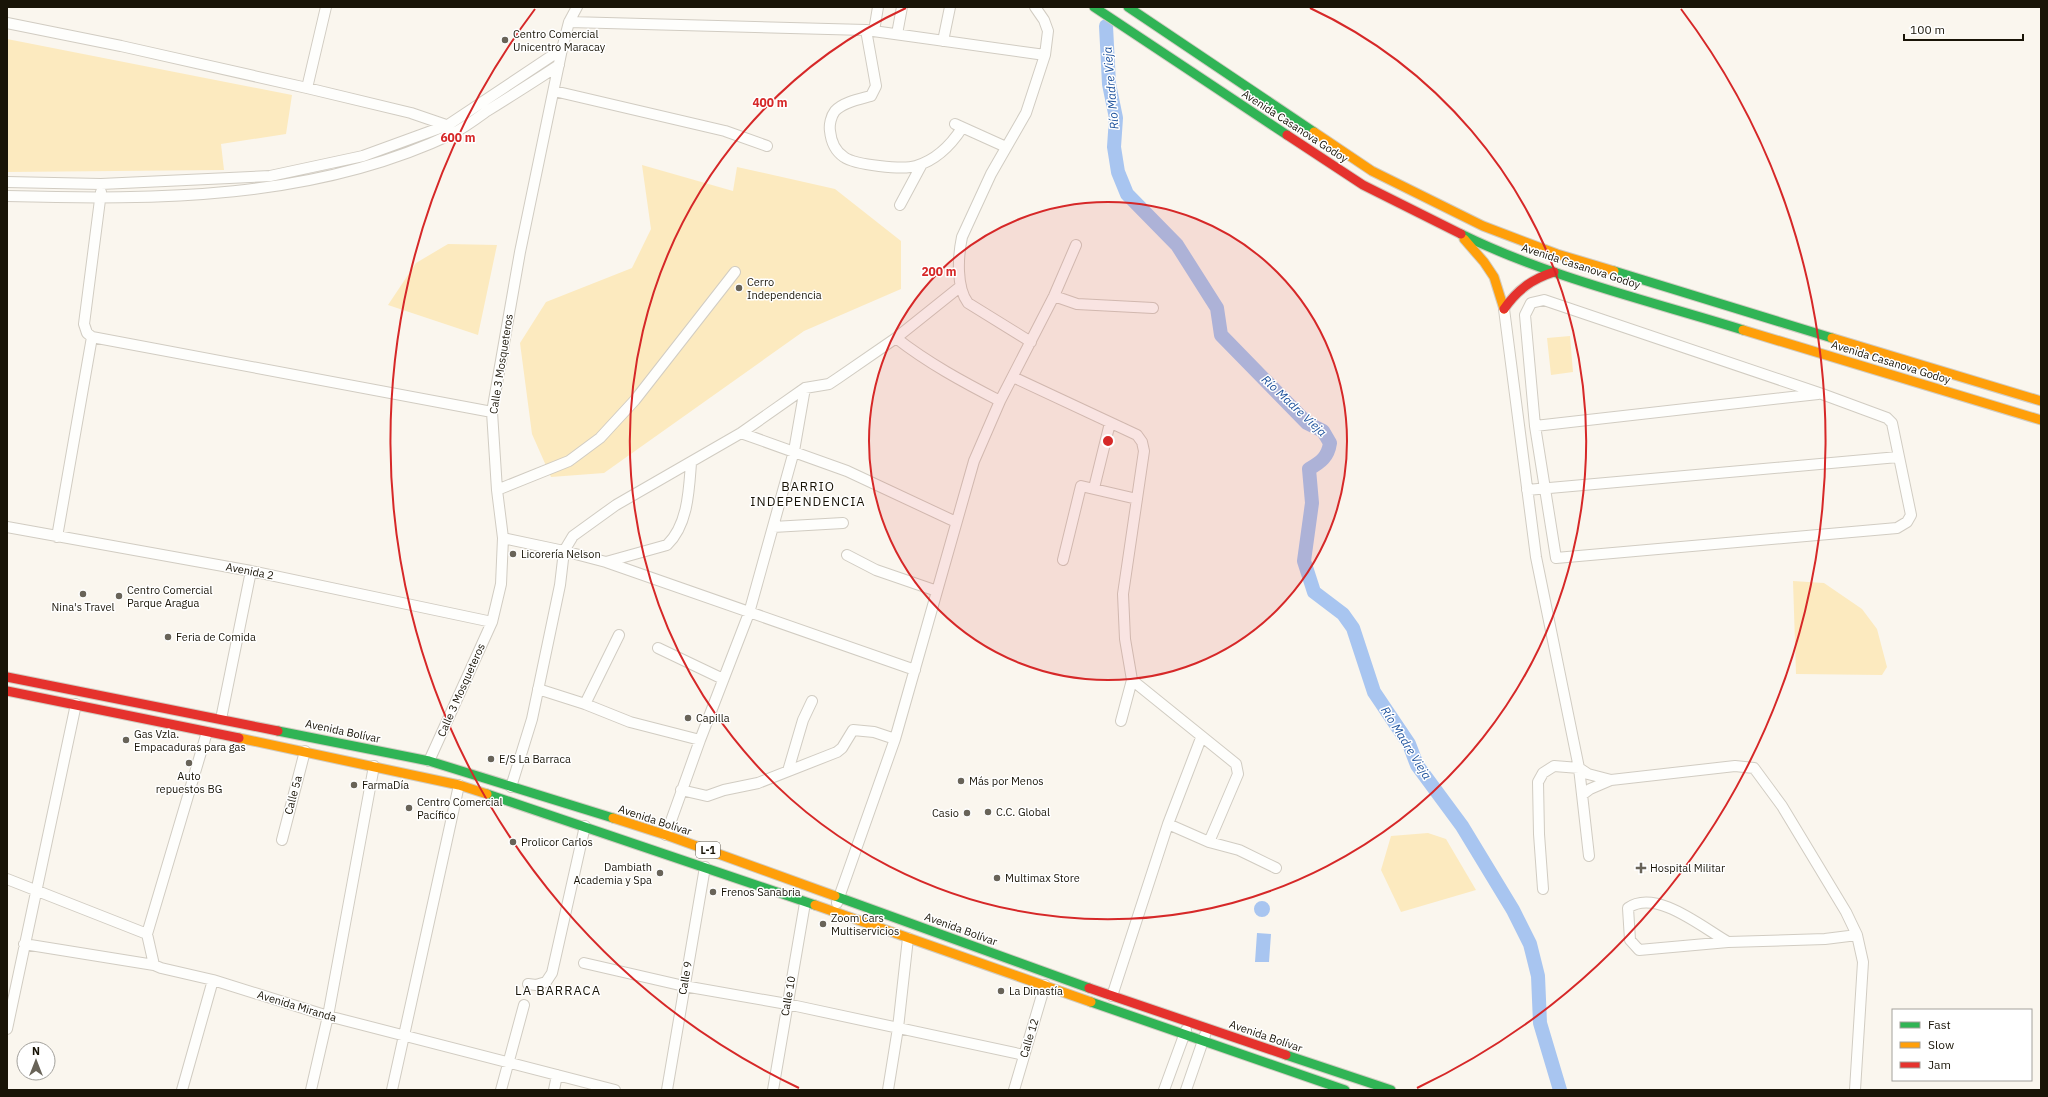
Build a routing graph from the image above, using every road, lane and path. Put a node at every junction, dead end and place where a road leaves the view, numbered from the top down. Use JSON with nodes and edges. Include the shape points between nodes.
{"nodes":[{"id":1,"x":326,"y":7,"type":"edge"},
{"id":2,"x":577,"y":7,"type":"edge"},
{"id":3,"x":878,"y":7,"type":"edge"},
{"id":4,"x":902,"y":7,"type":"edge"},
{"id":5,"x":950,"y":7,"type":"edge"},
{"id":6,"x":1035,"y":7,"type":"edge"},
{"id":7,"x":1094,"y":7,"type":"edge"},
{"id":8,"x":1128,"y":7,"type":"edge"},
{"id":9,"x":569,"y":22,"type":"junction"},
{"id":10,"x":7,"y":23,"type":"edge"},
{"id":11,"x":870,"y":30,"type":"junction"},
{"id":12,"x":897,"y":34,"type":"junction"},
{"id":13,"x":943,"y":41,"type":"junction"},
{"id":14,"x":562,"y":50,"type":"junction"},
{"id":15,"x":1045,"y":55,"type":"junction"},
{"id":16,"x":559,"y":65,"type":"junction"},
{"id":17,"x":307,"y":88,"type":"junction"},
{"id":18,"x":554,"y":91,"type":"junction"},
{"id":19,"x":451,"y":129,"type":"junction"},
{"id":20,"x":767,"y":146,"type":"dead end"},
{"id":21,"x":1006,"y":147,"type":"junction"},
{"id":22,"x":922,"y":164,"type":"junction"},
{"id":23,"x":7,"y":182,"type":"edge"},
{"id":24,"x":101,"y":184,"type":"junction"},
{"id":25,"x":7,"y":196,"type":"edge"},
{"id":26,"x":101,"y":199,"type":"junction"},
{"id":27,"x":900,"y":205,"type":"dead end"},
{"id":28,"x":1461,"y":234,"type":"junction"},
{"id":29,"x":1076,"y":245,"type":"dead end"},
{"id":30,"x":735,"y":272,"type":"dead end"},
{"id":31,"x":1554,"y":272,"type":"junction"},
{"id":32,"x":961,"y":286,"type":"junction"},
{"id":33,"x":1054,"y":296,"type":"junction"},
{"id":34,"x":1153,"y":308,"type":"dead end"},
{"id":35,"x":1504,"y":308,"type":"junction"},
{"id":36,"x":92,"y":337,"type":"junction"},
{"id":37,"x":896,"y":338,"type":"junction"},
{"id":38,"x":1031,"y":342,"type":"junction"},
{"id":39,"x":1013,"y":377,"type":"junction"},
{"id":40,"x":805,"y":388,"type":"junction"},
{"id":41,"x":1822,"y":394,"type":"junction"},
{"id":42,"x":1000,"y":401,"type":"junction"},
{"id":43,"x":2041,"y":401,"type":"edge"},
{"id":44,"x":492,"y":412,"type":"junction"},
{"id":45,"x":2041,"y":420,"type":"edge"},
{"id":46,"x":1110,"y":423,"type":"junction"},
{"id":47,"x":1535,"y":426,"type":"junction"},
{"id":48,"x":741,"y":433,"type":"junction"},
{"id":49,"x":794,"y":452,"type":"junction"},
{"id":50,"x":1898,"y":457,"type":"junction"},
{"id":51,"x":691,"y":463,"type":"junction"},
{"id":52,"x":1094,"y":488,"type":"junction"},
{"id":53,"x":1545,"y":489,"type":"junction"},
{"id":54,"x":497,"y":490,"type":"junction"},
{"id":55,"x":1527,"y":490,"type":"junction"},
{"id":56,"x":1137,"y":499,"type":"junction"},
{"id":57,"x":956,"y":522,"type":"junction"},
{"id":58,"x":842,"y":523,"type":"dead end"},
{"id":59,"x":7,"y":527,"type":"edge"},
{"id":60,"x":773,"y":527,"type":"junction"},
{"id":61,"x":57,"y":537,"type":"junction"},
{"id":62,"x":503,"y":538,"type":"junction"},
{"id":63,"x":564,"y":551,"type":"junction"},
{"id":64,"x":847,"y":555,"type":"dead end"},
{"id":65,"x":1063,"y":560,"type":"dead end"},
{"id":66,"x":606,"y":562,"type":"junction"},
{"id":67,"x":251,"y":571,"type":"junction"},
{"id":68,"x":937,"y":591,"type":"junction"},
{"id":69,"x":749,"y":613,"type":"junction"},
{"id":70,"x":492,"y":622,"type":"junction"},
{"id":71,"x":619,"y":635,"type":"dead end"},
{"id":72,"x":658,"y":648,"type":"dead end"},
{"id":73,"x":915,"y":670,"type":"junction"},
{"id":74,"x":7,"y":677,"type":"edge"},
{"id":75,"x":723,"y":679,"type":"junction"},
{"id":76,"x":1132,"y":680,"type":"junction"},
{"id":77,"x":538,"y":689,"type":"junction"},
{"id":78,"x":7,"y":691,"type":"edge"},
{"id":79,"x":812,"y":701,"type":"dead end"},
{"id":80,"x":76,"y":704,"type":"junction"},
{"id":81,"x":585,"y":704,"type":"junction"},
{"id":82,"x":221,"y":719,"type":"junction"},
{"id":83,"x":1121,"y":721,"type":"dead end"},
{"id":84,"x":207,"y":732,"type":"junction"},
{"id":85,"x":1202,"y":738,"type":"junction"},
{"id":86,"x":700,"y":740,"type":"junction"},
{"id":87,"x":895,"y":740,"type":"junction"},
{"id":88,"x":305,"y":751,"type":"junction"},
{"id":89,"x":428,"y":761,"type":"junction"},
{"id":90,"x":374,"y":766,"type":"junction"},
{"id":91,"x":1579,"y":768,"type":"junction"},
{"id":92,"x":788,"y":771,"type":"junction"},
{"id":93,"x":1611,"y":780,"type":"junction"},
{"id":94,"x":459,"y":785,"type":"junction"},
{"id":95,"x":512,"y":786,"type":"junction"},
{"id":96,"x":681,"y":790,"type":"junction"},
{"id":97,"x":1582,"y":796,"type":"junction"},
{"id":98,"x":1168,"y":824,"type":"junction"},
{"id":99,"x":585,"y":826,"type":"junction"},
{"id":100,"x":666,"y":835,"type":"junction"},
{"id":101,"x":282,"y":840,"type":"dead end"},
{"id":102,"x":1209,"y":842,"type":"junction"},
{"id":103,"x":1589,"y":856,"type":"dead end"},
{"id":104,"x":705,"y":867,"type":"junction"},
{"id":105,"x":1276,"y":868,"type":"dead end"},
{"id":106,"x":7,"y":879,"type":"edge"},
{"id":107,"x":36,"y":889,"type":"junction"},
{"id":108,"x":1543,"y":889,"type":"dead end"},
{"id":109,"x":839,"y":898,"type":"junction"},
{"id":110,"x":805,"y":903,"type":"junction"},
{"id":111,"x":834,"y":913,"type":"junction"},
{"id":112,"x":147,"y":934,"type":"junction"},
{"id":113,"x":1857,"y":935,"type":"junction"},
{"id":114,"x":908,"y":938,"type":"junction"},
{"id":115,"x":1728,"y":942,"type":"junction"},
{"id":116,"x":24,"y":944,"type":"junction"},
{"id":117,"x":584,"y":963,"type":"dead end"},
{"id":118,"x":154,"y":965,"type":"junction"},
{"id":119,"x":213,"y":980,"type":"junction"},
{"id":120,"x":528,"y":984,"type":"dead end"},
{"id":121,"x":1045,"y":985,"type":"junction"},
{"id":122,"x":684,"y":986,"type":"junction"},
{"id":123,"x":1112,"y":996,"type":"junction"},
{"id":124,"x":787,"y":1004,"type":"junction"},
{"id":125,"x":524,"y":1005,"type":"dead end"},
{"id":126,"x":328,"y":1016,"type":"junction"},
{"id":127,"x":1189,"y":1022,"type":"junction"},
{"id":128,"x":898,"y":1028,"type":"junction"},
{"id":129,"x":1207,"y":1028,"type":"junction"},
{"id":130,"x":7,"y":1029,"type":"edge"},
{"id":131,"x":405,"y":1035,"type":"junction"},
{"id":132,"x":1184,"y":1035,"type":"junction"},
{"id":133,"x":1203,"y":1041,"type":"junction"},
{"id":134,"x":1024,"y":1055,"type":"junction"},
{"id":135,"x":509,"y":1061,"type":"junction"},
{"id":136,"x":557,"y":1075,"type":"junction"},
{"id":137,"x":594,"y":1088,"type":"edge"},
{"id":138,"x":182,"y":1090,"type":"edge"},
{"id":139,"x":311,"y":1090,"type":"edge"},
{"id":140,"x":392,"y":1090,"type":"edge"},
{"id":141,"x":501,"y":1090,"type":"edge"},
{"id":142,"x":554,"y":1090,"type":"edge"},
{"id":143,"x":615,"y":1090,"type":"edge"},
{"id":144,"x":667,"y":1090,"type":"edge"},
{"id":145,"x":773,"y":1090,"type":"edge"},
{"id":146,"x":888,"y":1090,"type":"edge"},
{"id":147,"x":1014,"y":1090,"type":"edge"},
{"id":148,"x":1164,"y":1090,"type":"edge"},
{"id":149,"x":1186,"y":1090,"type":"edge"},
{"id":150,"x":1345,"y":1090,"type":"edge"},
{"id":151,"x":1391,"y":1090,"type":"edge"},
{"id":152,"x":1856,"y":1090,"type":"edge"}],
"edges":[{"from":1,"to":17,"type":"street"},
{"from":2,"to":9,"type":"street","name":"Calle 3 Mosqueteros"},
{"from":3,"to":11,"type":"street"},
{"from":4,"to":12,"type":"street"},
{"from":5,"to":13,"type":"street"},
{"from":6,"to":15,"type":"street","via":[[1048,31]]},
{"from":7,"to":28,"type":"main road","name":"Avenida Casanova Godoy","via":[[1363,185]]},
{"from":8,"to":43,"type":"main road","name":"Avenida Casanova Godoy","via":[[1372,171],[1482,226],[1557,254]]},
{"from":9,"to":11,"type":"street"},
{"from":9,"to":14,"type":"street","name":"Calle 3 Mosqueteros"},
{"from":10,"to":17,"type":"street"},
{"from":11,"to":12,"type":"street"},
{"from":11,"to":22,"type":"street","via":[[876,86],[874,93],[835,111],[830,127],[831,139],[836,150],[845,158],[855,161],[900,167]]},
{"from":12,"to":13,"type":"street"},
{"from":13,"to":15,"type":"street"},
{"from":14,"to":16,"type":"street","name":"Calle 3 Mosqueteros"},
{"from":14,"to":19,"type":"street"},
{"from":15,"to":21,"type":"street","via":[[1026,113]]},
{"from":16,"to":18,"type":"street","name":"Calle 3 Mosqueteros"},
{"from":16,"to":19,"type":"street"},
{"from":17,"to":19,"type":"street","via":[[411,113]]},
{"from":18,"to":20,"type":"street","via":[[725,131]]},
{"from":18,"to":44,"type":"street","name":"Calle 3 Mosqueteros","via":[[520,252]]},
{"from":19,"to":24,"type":"street","via":[[363,156],[270,176]]},
{"from":19,"to":26,"type":"street","via":[[359,169],[292,184],[216,194]]},
{"from":21,"to":22,"type":"street","via":[[958,126],[953,142]]},
{"from":21,"to":32,"type":"street","via":[[962,237]]},
{"from":22,"to":27,"type":"street"},
{"from":23,"to":24,"type":"street"},
{"from":24,"to":26,"type":"street"},
{"from":25,"to":26,"type":"street"},
{"from":26,"to":36,"type":"street","via":[[84,324],[87,333]]},
{"from":28,"to":31,"type":"main road","name":"Avenida Casanova Godoy"},
{"from":28,"to":35,"type":"main road","via":[[1494,277]]},
{"from":29,"to":33,"type":"street"},
{"from":30,"to":54,"type":"street","via":[[635,400],[600,438],[569,461]]},
{"from":31,"to":35,"type":"main road","via":[[1537,277],[1522,286]]},
{"from":31,"to":45,"type":"main road","name":"Avenida Casanova Godoy"},
{"from":32,"to":37,"type":"street"},
{"from":32,"to":38,"type":"street","via":[[968,303]]},
{"from":33,"to":34,"type":"street","via":[[1077,304]]},
{"from":33,"to":38,"type":"street"},
{"from":35,"to":55,"type":"street"},
{"from":36,"to":44,"type":"street"},
{"from":36,"to":61,"type":"street"},
{"from":37,"to":40,"type":"street","via":[[828,384]]},
{"from":37,"to":42,"type":"street","via":[[955,378]]},
{"from":38,"to":39,"type":"street"},
{"from":39,"to":42,"type":"street"},
{"from":39,"to":46,"type":"street"},
{"from":40,"to":48,"type":"street"},
{"from":40,"to":49,"type":"street"},
{"from":41,"to":47,"type":"street"},
{"from":41,"to":47,"type":"street","via":[[1544,300],[1531,303],[1524,315]]},
{"from":41,"to":50,"type":"street","via":[[1887,418],[1892,423]]},
{"from":42,"to":57,"type":"street","via":[[974,461]]},
{"from":44,"to":54,"type":"street","name":"Calle 3 Mosqueteros"},
{"from":46,"to":52,"type":"street"},
{"from":46,"to":56,"type":"street","via":[[1137,435],[1142,442],[1144,451]]},
{"from":47,"to":53,"type":"street"},
{"from":48,"to":49,"type":"street"},
{"from":48,"to":51,"type":"street"},
{"from":49,"to":57,"type":"street","via":[[847,471]]},
{"from":49,"to":60,"type":"street"},
{"from":50,"to":53,"type":"street"},
{"from":50,"to":53,"type":"street","via":[[1911,515],[1907,522],[1897,528],[1556,558]]},
{"from":51,"to":63,"type":"street","via":[[616,505],[574,536]]},
{"from":51,"to":66,"type":"street","via":[[689,493],[679,530],[674,538],[666,545]]},
{"from":52,"to":56,"type":"street"},
{"from":52,"to":65,"type":"street","via":[[1083,485],[1080,487]]},
{"from":53,"to":55,"type":"street"},
{"from":54,"to":62,"type":"street","name":"Calle 3 Mosqueteros"},
{"from":55,"to":91,"type":"street","via":[[1542,592]]},
{"from":56,"to":76,"type":"street","via":[[1123,594],[1125,639]]},
{"from":57,"to":68,"type":"street"},
{"from":58,"to":60,"type":"street"},
{"from":59,"to":61,"type":"street","name":"Avenida 2"},
{"from":60,"to":69,"type":"street"},
{"from":61,"to":67,"type":"street","name":"Avenida 2"},
{"from":62,"to":63,"type":"street"},
{"from":62,"to":70,"type":"street","name":"Calle 3 Mosqueteros","via":[[501,584]]},
{"from":63,"to":66,"type":"street"},
{"from":63,"to":77,"type":"street","via":[[559,592]]},
{"from":64,"to":68,"type":"street","via":[[876,570]]},
{"from":66,"to":69,"type":"street"},
{"from":67,"to":70,"type":"street","name":"Avenida 2"},
{"from":67,"to":82,"type":"street"},
{"from":68,"to":73,"type":"street"},
{"from":69,"to":73,"type":"street"},
{"from":69,"to":75,"type":"street"},
{"from":70,"to":89,"type":"street","name":"Calle 3 Mosqueteros"},
{"from":71,"to":81,"type":"street"},
{"from":72,"to":75,"type":"street"},
{"from":73,"to":87,"type":"street"},
{"from":74,"to":82,"type":"main road","name":"Avenida Bolívar","number":"L-1"},
{"from":75,"to":86,"type":"street"},
{"from":76,"to":83,"type":"street"},
{"from":76,"to":85,"type":"street"},
{"from":77,"to":81,"type":"street"},
{"from":77,"to":95,"type":"street"},
{"from":78,"to":80,"type":"main road","number":"L-1"},
{"from":79,"to":92,"type":"street","via":[[803,720]]},
{"from":80,"to":84,"type":"main road","number":"L-1"},
{"from":80,"to":107,"type":"street"},
{"from":81,"to":86,"type":"street","via":[[630,722]]},
{"from":82,"to":89,"type":"main road","name":"Avenida Bolívar","number":"L-1"},
{"from":84,"to":88,"type":"main road","number":"L-1"},
{"from":84,"to":112,"type":"street"},
{"from":85,"to":98,"type":"street"},
{"from":85,"to":102,"type":"street","via":[[1236,764],[1238,769]]},
{"from":86,"to":96,"type":"street"},
{"from":87,"to":92,"type":"street","via":[[874,732],[853,730],[837,752]]},
{"from":87,"to":109,"type":"street"},
{"from":88,"to":90,"type":"main road","number":"L-1"},
{"from":88,"to":101,"type":"street","name":"Calle 5a"},
{"from":89,"to":95,"type":"main road","name":"Avenida Bolívar","number":"L-1"},
{"from":90,"to":94,"type":"main road","number":"L-1"},
{"from":90,"to":126,"type":"street"},
{"from":91,"to":93,"type":"street","via":[[1588,774]]},
{"from":91,"to":97,"type":"street"},
{"from":91,"to":108,"type":"street","via":[[1554,766],[1543,773],[1538,782],[1538,834]]},
{"from":92,"to":96,"type":"street","via":[[758,784],[707,796]]},
{"from":93,"to":97,"type":"street","via":[[1590,789]]},
{"from":93,"to":113,"type":"street","via":[[1736,766],[1754,768],[1782,806],[1846,912]]},
{"from":94,"to":99,"type":"main road","number":"L-1"},
{"from":94,"to":131,"type":"street"},
{"from":95,"to":100,"type":"main road","name":"Avenida Bolívar","number":"L-1"},
{"from":96,"to":100,"type":"street"},
{"from":97,"to":103,"type":"street"},
{"from":98,"to":102,"type":"street"},
{"from":98,"to":123,"type":"street"},
{"from":99,"to":104,"type":"main road","number":"L-1"},
{"from":99,"to":120,"type":"street","via":[[552,973],[546,982]]},
{"from":100,"to":109,"type":"main road","name":"Avenida Bolívar","number":"L-1"},
{"from":102,"to":105,"type":"street","via":[[1239,850]]},
{"from":104,"to":110,"type":"main road","number":"L-1"},
{"from":104,"to":122,"type":"street","name":"Calle 9"},
{"from":106,"to":107,"type":"street"},
{"from":107,"to":112,"type":"street"},
{"from":107,"to":116,"type":"street"},
{"from":109,"to":111,"type":"street"},
{"from":109,"to":123,"type":"main road","name":"Avenida Bolívar","number":"L-1"},
{"from":110,"to":111,"type":"main road","number":"L-1"},
{"from":110,"to":124,"type":"street","name":"Calle 10"},
{"from":111,"to":114,"type":"main road","number":"L-1"},
{"from":112,"to":118,"type":"street"},
{"from":113,"to":115,"type":"street","via":[[1825,939]]},
{"from":113,"to":152,"type":"street","via":[[1863,962]]},
{"from":114,"to":121,"type":"main road","number":"L-1"},
{"from":114,"to":128,"type":"street"},
{"from":115,"to":115,"type":"street","via":[[1673,908],[1656,902],[1635,902],[1628,908],[1630,940],[1638,950]]},
{"from":116,"to":118,"type":"street","name":"Avenida Miranda"},
{"from":116,"to":130,"type":"street"},
{"from":117,"to":122,"type":"street"},
{"from":118,"to":119,"type":"street","name":"Avenida Miranda"},
{"from":119,"to":126,"type":"street","name":"Avenida Miranda"},
{"from":119,"to":138,"type":"street"},
{"from":121,"to":132,"type":"main road","number":"L-1"},
{"from":121,"to":134,"type":"street","name":"Calle 12"},
{"from":122,"to":124,"type":"street"},
{"from":122,"to":144,"type":"street","name":"Calle 9"},
{"from":123,"to":127,"type":"main road","name":"Avenida Bolívar","number":"L-1"},
{"from":124,"to":128,"type":"street"},
{"from":124,"to":145,"type":"street","name":"Calle 10"},
{"from":125,"to":135,"type":"street"},
{"from":126,"to":131,"type":"street","name":"Avenida Miranda"},
{"from":126,"to":139,"type":"street"},
{"from":127,"to":129,"type":"main road","name":"Avenida Bolívar","number":"L-1"},
{"from":127,"to":132,"type":"street"},
{"from":128,"to":134,"type":"street"},
{"from":128,"to":146,"type":"street"},
{"from":129,"to":133,"type":"street"},
{"from":129,"to":151,"type":"main road","name":"Avenida Bolívar","number":"L-1"},
{"from":131,"to":135,"type":"street","name":"Avenida Miranda"},
{"from":131,"to":140,"type":"street"},
{"from":132,"to":133,"type":"main road","number":"L-1"},
{"from":132,"to":148,"type":"street"},
{"from":133,"to":149,"type":"street"},
{"from":133,"to":150,"type":"main road","number":"L-1"},
{"from":134,"to":147,"type":"street","name":"Calle 12"},
{"from":135,"to":136,"type":"street","name":"Avenida Miranda"},
{"from":135,"to":141,"type":"street"},
{"from":136,"to":137,"type":"street","name":"Avenida Miranda"},
{"from":136,"to":142,"type":"street"},
{"from":137,"to":143,"type":"street","name":"Avenida Miranda"}]}
